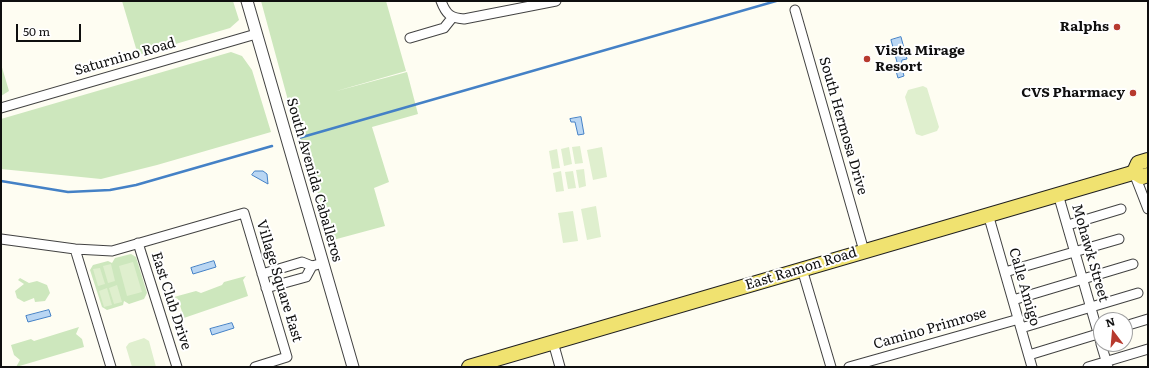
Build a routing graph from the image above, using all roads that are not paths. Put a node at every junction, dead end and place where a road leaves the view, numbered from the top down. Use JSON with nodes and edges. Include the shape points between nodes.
{"nodes":[{"id":1,"x":247,"y":1,"type":"edge"},
{"id":2,"x":441,"y":1,"type":"edge"},
{"id":3,"x":556,"y":1,"type":"edge"},
{"id":4,"x":795,"y":10,"type":"dead end"},
{"id":5,"x":452,"y":18,"type":"junction"},
{"id":6,"x":256,"y":34,"type":"junction"},
{"id":7,"x":410,"y":38,"type":"dead end"},
{"id":8,"x":1,"y":108,"type":"edge"},
{"id":9,"x":1148,"y":160,"type":"edge"},
{"id":10,"x":1134,"y":172,"type":"junction"},
{"id":11,"x":1148,"y":175,"type":"edge"},
{"id":12,"x":1058,"y":194,"type":"junction"},
{"id":13,"x":1121,"y":209,"type":"dead end"},
{"id":14,"x":1148,"y":209,"type":"edge"},
{"id":15,"x":988,"y":214,"type":"junction"},
{"id":16,"x":1068,"y":224,"type":"junction"},
{"id":17,"x":1,"y":239,"type":"edge"},
{"id":18,"x":1118,"y":239,"type":"dead end"},
{"id":19,"x":138,"y":243,"type":"junction"},
{"id":20,"x":75,"y":249,"type":"junction"},
{"id":21,"x":864,"y":251,"type":"junction"},
{"id":22,"x":1076,"y":251,"type":"junction"},
{"id":23,"x":318,"y":264,"type":"junction"},
{"id":24,"x":1133,"y":264,"type":"dead end"},
{"id":25,"x":802,"y":269,"type":"junction"},
{"id":26,"x":1005,"y":272,"type":"junction"},
{"id":27,"x":262,"y":274,"type":"junction"},
{"id":28,"x":1084,"y":279,"type":"junction"},
{"id":29,"x":266,"y":288,"type":"junction"},
{"id":30,"x":1138,"y":294,"type":"dead end"},
{"id":31,"x":1013,"y":300,"type":"junction"},
{"id":32,"x":1091,"y":307,"type":"junction"},
{"id":33,"x":1093,"y":314,"type":"edge"},
{"id":34,"x":1019,"y":319,"type":"junction"},
{"id":35,"x":1148,"y":319,"type":"edge"},
{"id":36,"x":1133,"y":324,"type":"edge"},
{"id":37,"x":1021,"y":328,"type":"junction"},
{"id":38,"x":1093,"y":341,"type":"edge"},
{"id":39,"x":553,"y":342,"type":"junction"},
{"id":40,"x":1148,"y":350,"type":"edge"},
{"id":41,"x":1104,"y":352,"type":"edge"},
{"id":42,"x":1029,"y":355,"type":"junction"},
{"id":43,"x":1107,"y":364,"type":"edge"},
{"id":44,"x":111,"y":367,"type":"edge"},
{"id":45,"x":177,"y":367,"type":"edge"},
{"id":46,"x":255,"y":367,"type":"edge"},
{"id":47,"x":353,"y":367,"type":"edge"},
{"id":48,"x":469,"y":367,"type":"edge"},
{"id":49,"x":560,"y":367,"type":"edge"},
{"id":50,"x":831,"y":367,"type":"edge"},
{"id":51,"x":848,"y":367,"type":"edge"},
{"id":52,"x":1032,"y":367,"type":"edge"},
{"id":53,"x":1088,"y":367,"type":"edge"}],
"edges":[{"from":1,"to":6,"type":"street","name":"South Avenida Caballeros"},
{"from":2,"to":5,"type":"street","via":[[444,10]]},
{"from":3,"to":5,"type":"street","via":[[464,19]]},
{"from":4,"to":21,"type":"street","name":"South Hermosa Drive"},
{"from":5,"to":7,"type":"street","via":[[444,28]]},
{"from":6,"to":8,"type":"street","name":"Saturnino Road"},
{"from":6,"to":23,"type":"street","name":"South Avenida Caballeros"},
{"from":9,"to":10,"type":"main road","name":"East Ramon Road","via":[[1138,163]]},
{"from":10,"to":11,"type":"main road","name":"East Ramon Road","via":[[1142,176]]},
{"from":10,"to":12,"type":"main road","name":"East Ramon Road"},
{"from":10,"to":14,"type":"street"},
{"from":12,"to":15,"type":"main road","name":"East Ramon Road"},
{"from":12,"to":16,"type":"street","name":"Mohawk Street"},
{"from":13,"to":16,"type":"street"},
{"from":15,"to":21,"type":"main road","name":"East Ramon Road"},
{"from":15,"to":26,"type":"street","name":"Calle Amigo"},
{"from":16,"to":22,"type":"street","name":"Mohawk Street"},
{"from":17,"to":20,"type":"street"},
{"from":18,"to":22,"type":"street"},
{"from":19,"to":20,"type":"street","via":[[112,251]]},
{"from":19,"to":27,"type":"street","name":"Village Square East","via":[[244,213]]},
{"from":19,"to":45,"type":"street","name":"East Club Drive"},
{"from":20,"to":44,"type":"street"},
{"from":21,"to":25,"type":"main road","name":"East Ramon Road"},
{"from":22,"to":26,"type":"street"},
{"from":22,"to":28,"type":"street","name":"Mohawk Street"},
{"from":23,"to":27,"type":"street","via":[[302,262]]},
{"from":23,"to":29,"type":"street","via":[[306,277]]},
{"from":23,"to":47,"type":"street","name":"South Avenida Caballeros"},
{"from":24,"to":28,"type":"street"},
{"from":25,"to":39,"type":"main road","name":"East Ramon Road"},
{"from":25,"to":50,"type":"street"},
{"from":26,"to":31,"type":"street","name":"Calle Amigo"},
{"from":27,"to":29,"type":"street","name":"Village Square East"},
{"from":28,"to":31,"type":"street"},
{"from":28,"to":32,"type":"street","name":"Mohawk Street"},
{"from":29,"to":46,"type":"street","name":"Village Square East","via":[[287,357]]},
{"from":30,"to":32,"type":"street"},
{"from":31,"to":34,"type":"street","name":"Calle Amigo"},
{"from":32,"to":33,"type":"street","name":"Mohawk Street"},
{"from":32,"to":37,"type":"street"},
{"from":34,"to":37,"type":"street","name":"Calle Amigo"},
{"from":34,"to":51,"type":"street","name":"Camino Primrose"},
{"from":35,"to":36,"type":"street"},
{"from":37,"to":42,"type":"street","name":"Calle Amigo"},
{"from":38,"to":42,"type":"street"},
{"from":39,"to":48,"type":"main road","name":"East Ramon Road"},
{"from":39,"to":49,"type":"street"},
{"from":40,"to":43,"type":"street"},
{"from":41,"to":43,"type":"street","name":"Mohawk Street"},
{"from":42,"to":52,"type":"street","name":"Calle Amigo"},
{"from":43,"to":53,"type":"street"}]}
